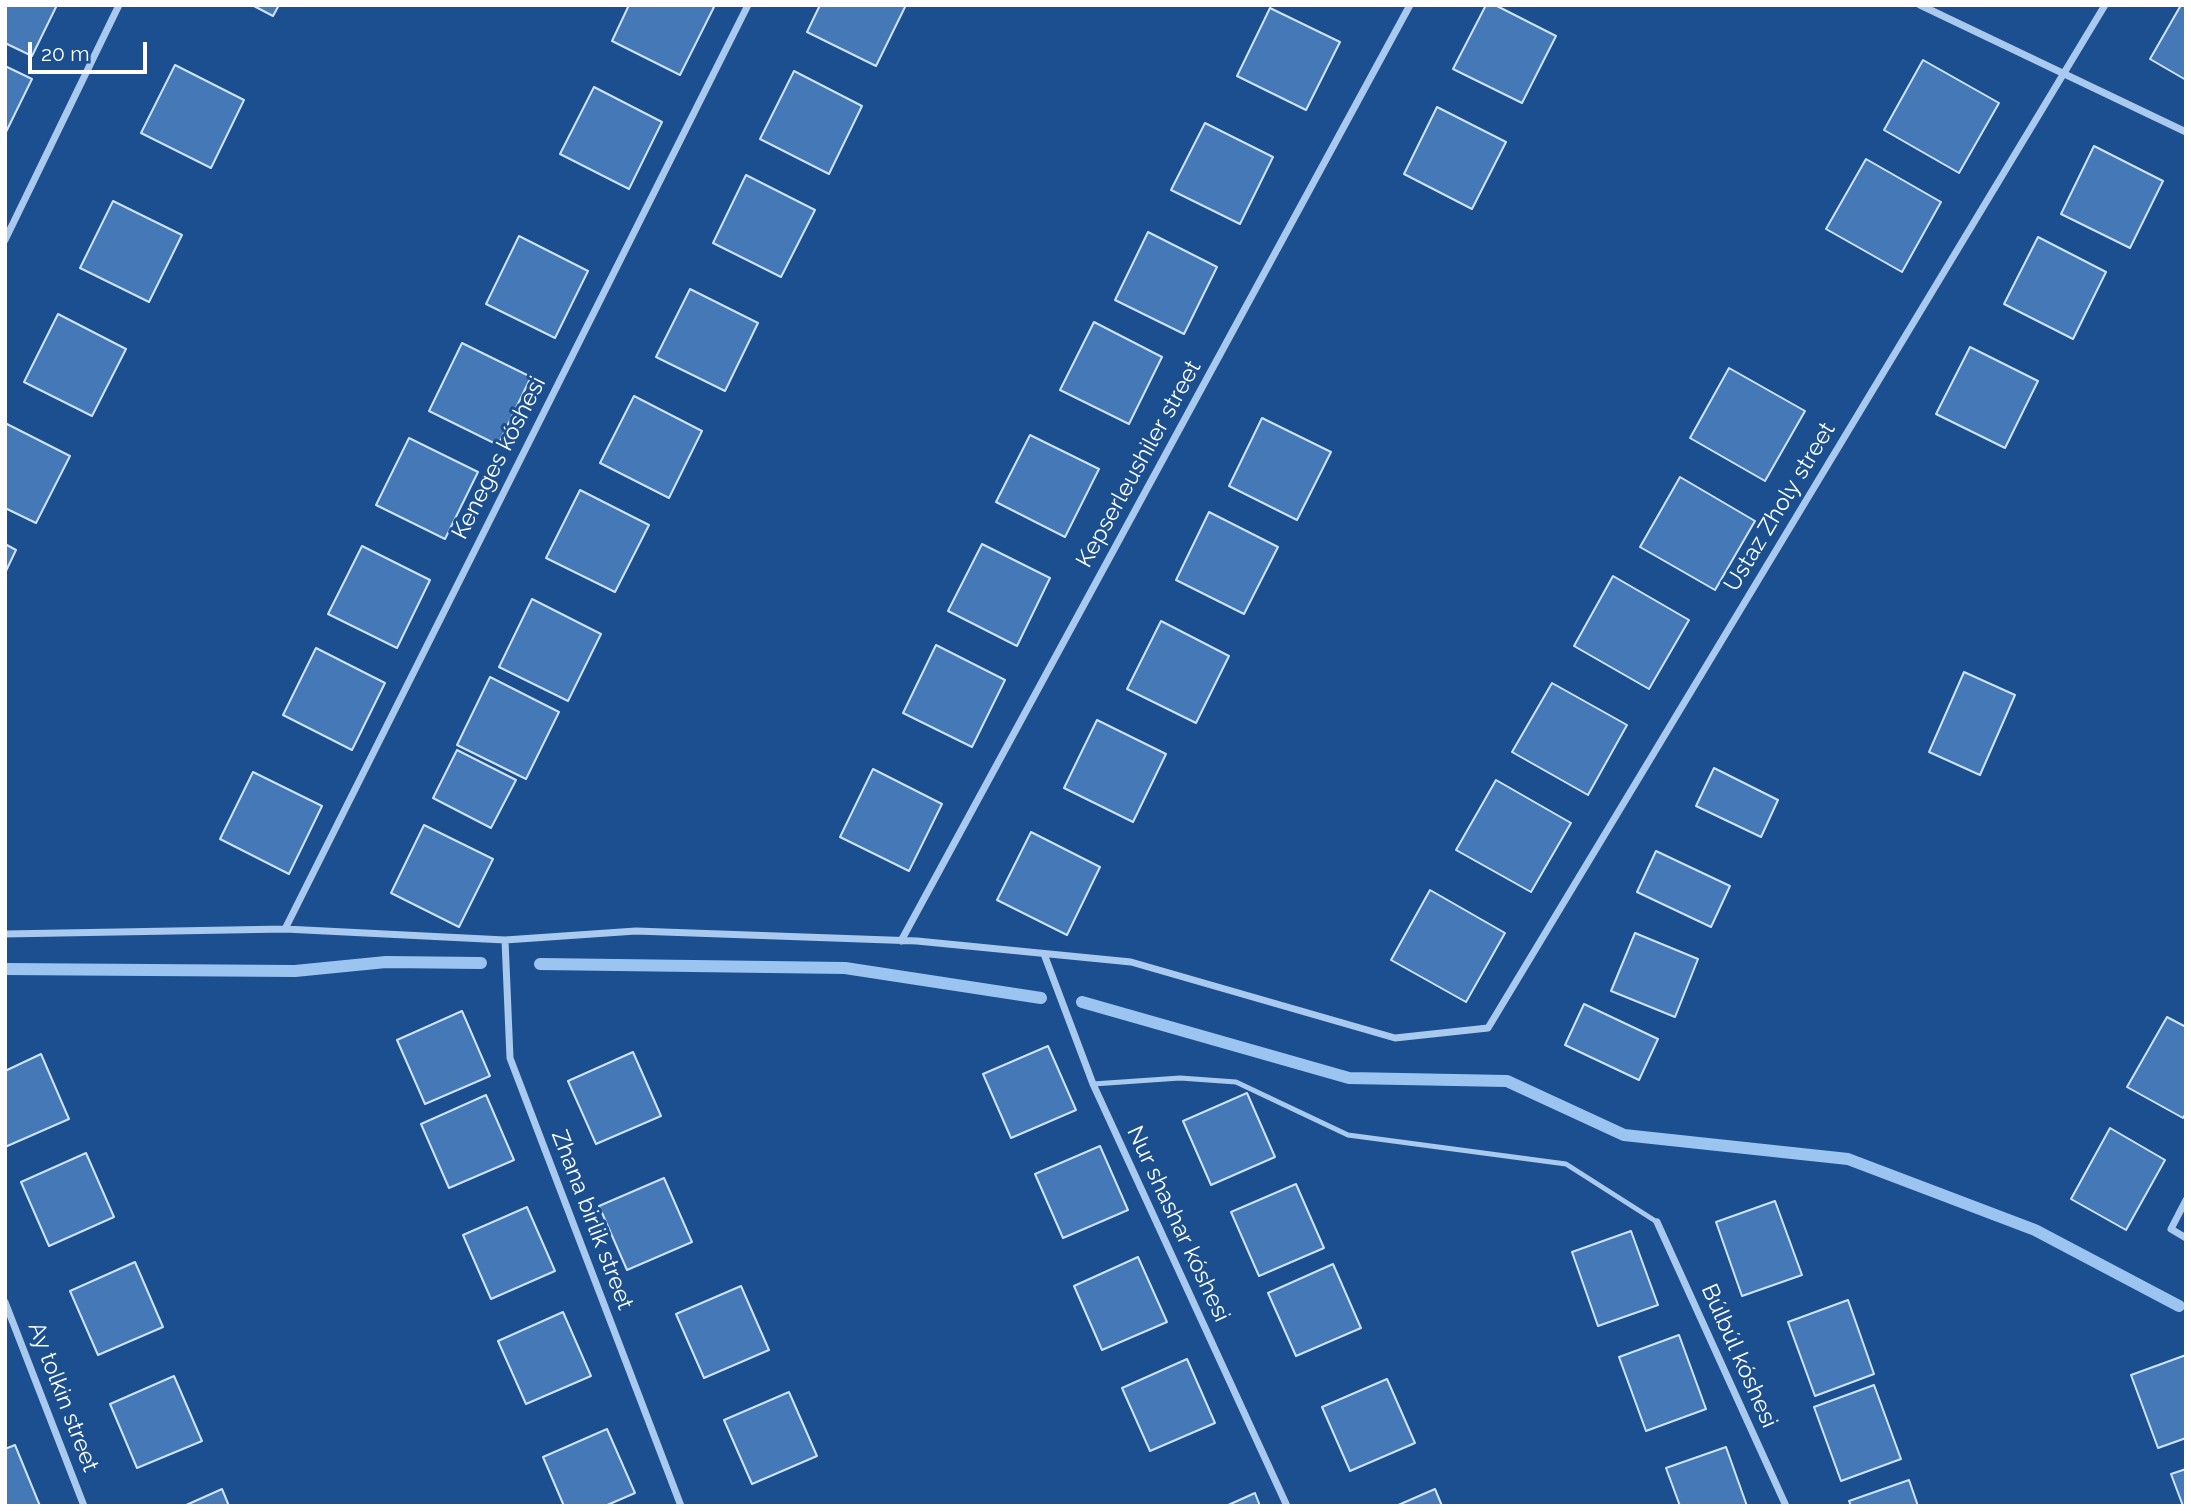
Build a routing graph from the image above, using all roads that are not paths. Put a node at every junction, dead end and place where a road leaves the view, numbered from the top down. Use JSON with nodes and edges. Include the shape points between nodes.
{"nodes":[{"id":1,"x":119,"y":5,"type":"edge"},
{"id":2,"x":748,"y":5,"type":"edge"},
{"id":3,"x":1410,"y":5,"type":"edge"},
{"id":4,"x":1920,"y":5,"type":"edge"},
{"id":5,"x":2105,"y":5,"type":"edge"},
{"id":6,"x":2063,"y":74,"type":"junction"},
{"id":7,"x":2186,"y":132,"type":"edge"},
{"id":8,"x":5,"y":240,"type":"edge"},
{"id":9,"x":285,"y":929,"type":"junction"},
{"id":10,"x":5,"y":934,"type":"edge"},
{"id":11,"x":505,"y":940,"type":"junction"},
{"id":12,"x":901,"y":941,"type":"junction"},
{"id":13,"x":1044,"y":954,"type":"junction"},
{"id":14,"x":1093,"y":1084,"type":"junction"},
{"id":15,"x":2186,"y":1200,"type":"edge"},
{"id":16,"x":1657,"y":1222,"type":"joint"},
{"id":17,"x":2186,"y":1238,"type":"edge"},
{"id":18,"x":5,"y":1302,"type":"edge"},
{"id":19,"x":84,"y":1506,"type":"edge"},
{"id":20,"x":681,"y":1506,"type":"edge"},
{"id":21,"x":1287,"y":1506,"type":"edge"},
{"id":22,"x":1786,"y":1506,"type":"edge"}],
"edges":[{"from":1,"to":8,"type":"street"},
{"from":2,"to":9,"type":"street","name":"Keneges kóshesi"},
{"from":3,"to":12,"type":"street","name":"Kepserleushiler street"},
{"from":4,"to":6,"type":"street"},
{"from":5,"to":6,"type":"street","name":"Ustaz Zholy street"},
{"from":6,"to":7,"type":"street"},
{"from":6,"to":13,"type":"street","name":"Ustaz Zholy street","via":[[1488,1028],[1395,1038],[1131,962]]},
{"from":9,"to":10,"type":"street"},
{"from":9,"to":11,"type":"street"},
{"from":11,"to":12,"type":"street","via":[[636,931]]},
{"from":11,"to":20,"type":"street","name":"Zhana birlik street","via":[[510,1058]]},
{"from":12,"to":13,"type":"street"},
{"from":13,"to":14,"type":"street","name":"Nur shashar kóshesi"},
{"from":14,"to":16,"type":"lane","via":[[1180,1078],[1236,1082],[1348,1135],[1566,1164]]},
{"from":14,"to":21,"type":"street","name":"Nur shashar kóshesi"},
{"from":15,"to":17,"type":"street","via":[[2171,1229]]},
{"from":16,"to":22,"type":"street","name":"Búlbúl kóshesi"},
{"from":18,"to":19,"type":"street","name":"Ay tolkin street"}]}
